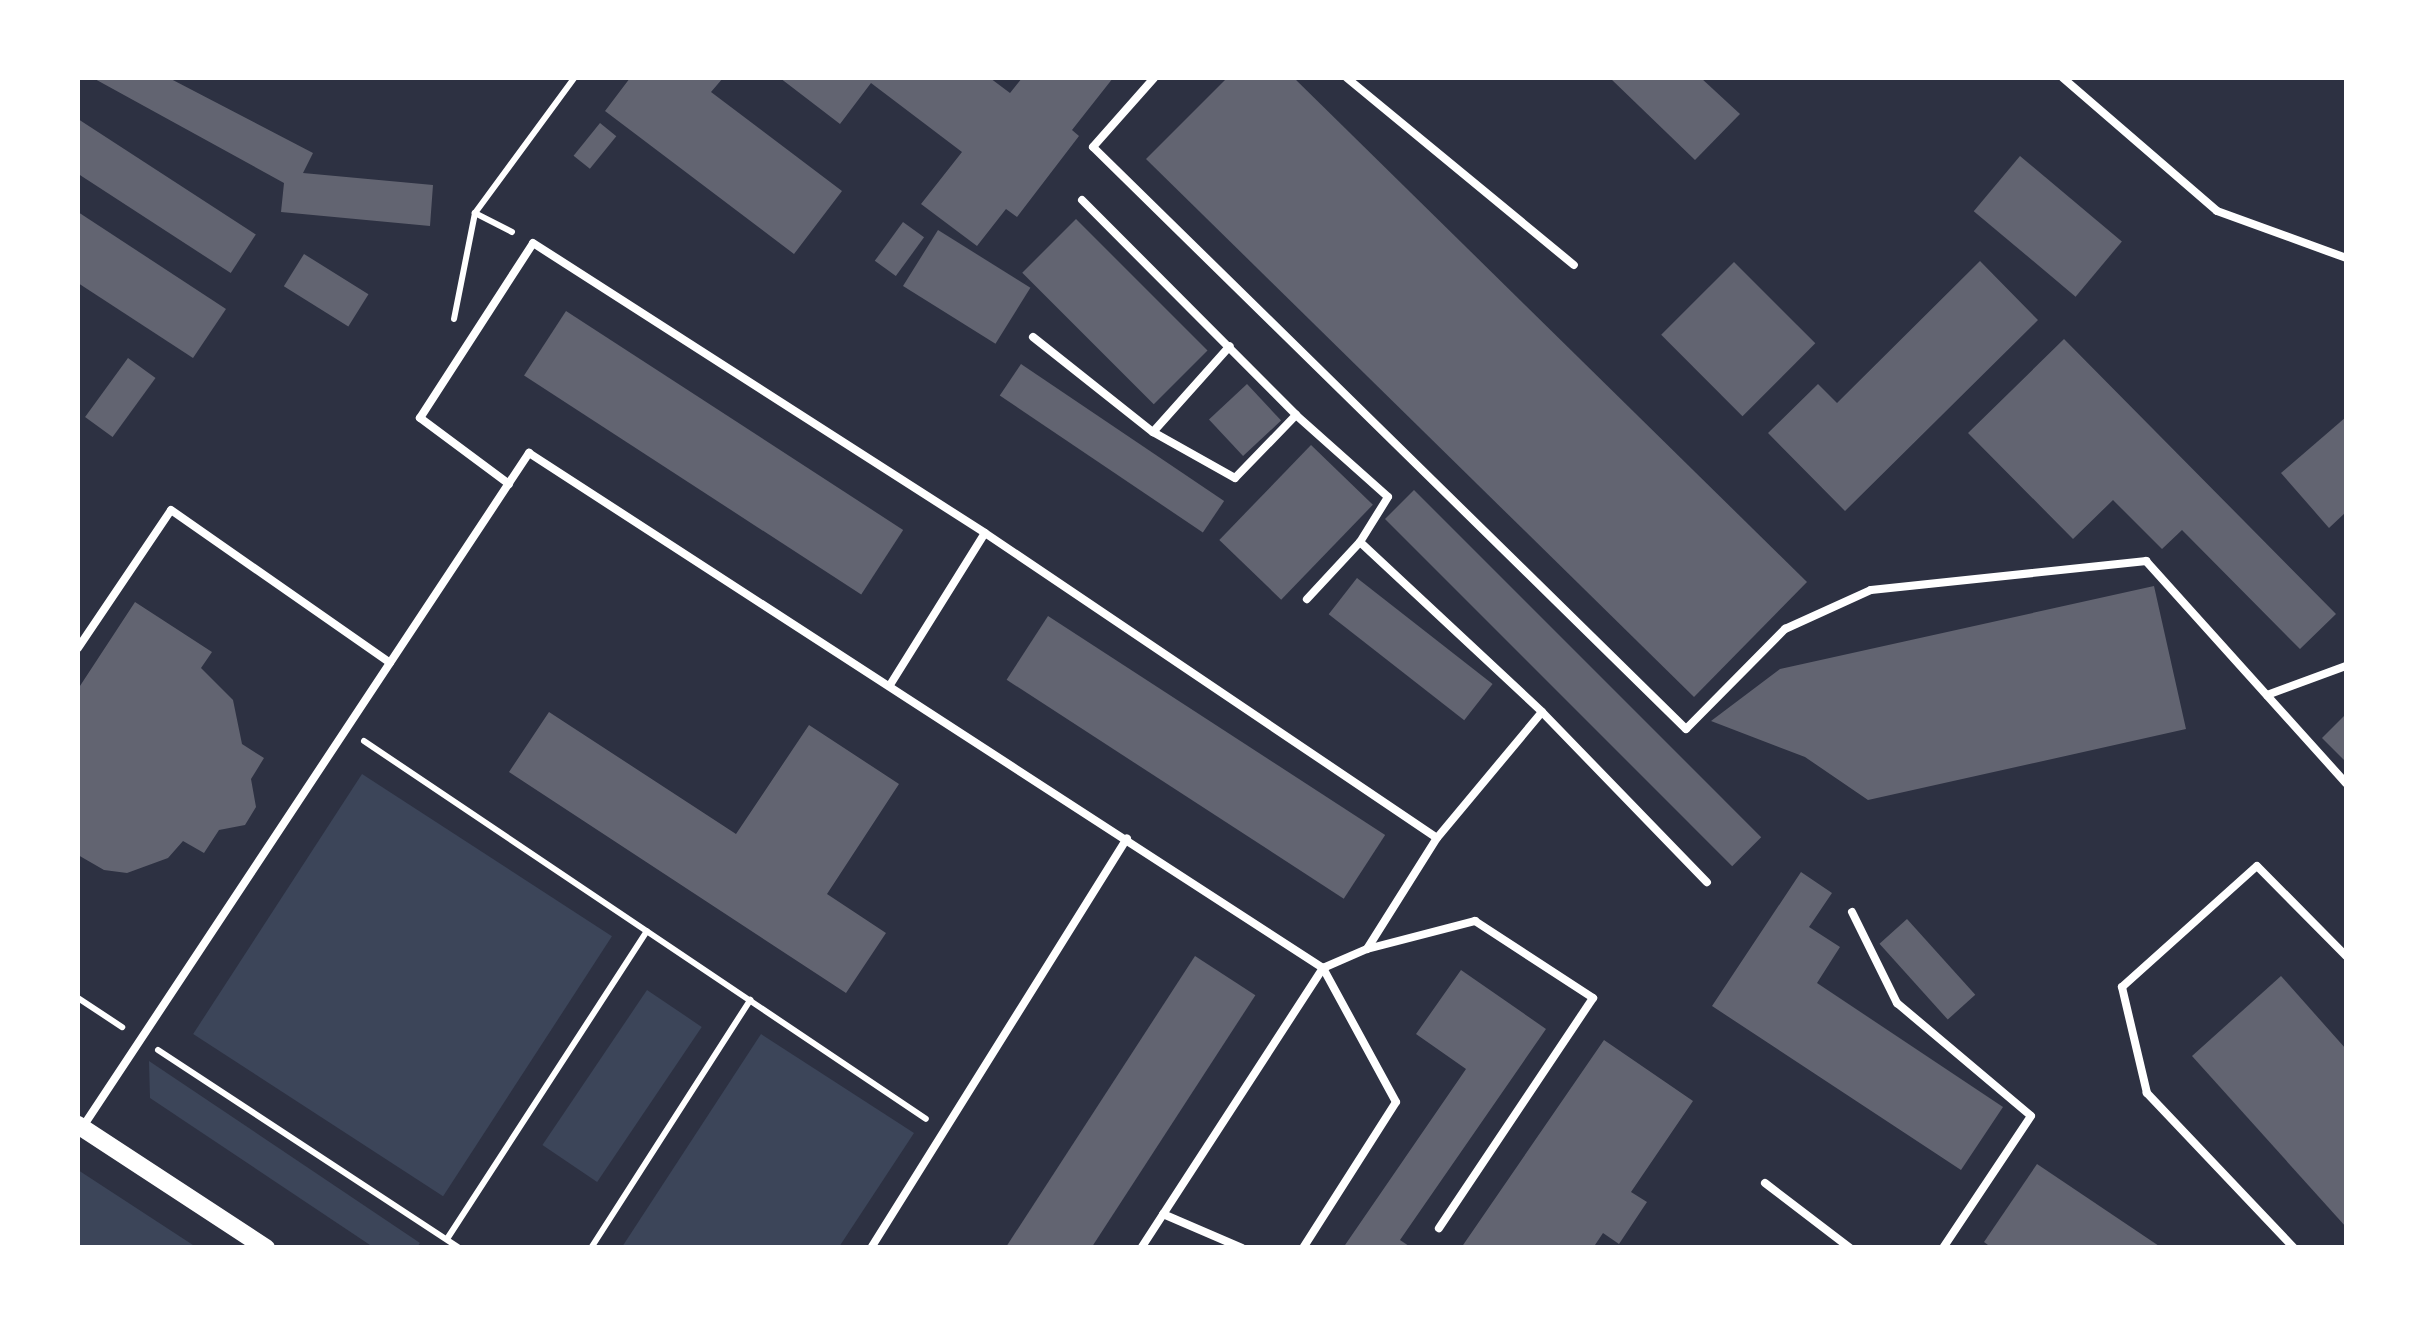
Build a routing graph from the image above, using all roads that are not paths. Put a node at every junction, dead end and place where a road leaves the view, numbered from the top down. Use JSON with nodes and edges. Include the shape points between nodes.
{"nodes":[{"id":1,"x":1154,"y":78,"type":"edge"},
{"id":2,"x":1347,"y":78,"type":"edge"},
{"id":3,"x":2063,"y":78,"type":"edge"},
{"id":4,"x":1082,"y":200,"type":"dead end"},
{"id":5,"x":2346,"y":258,"type":"edge"},
{"id":6,"x":1574,"y":265,"type":"dead end"},
{"id":7,"x":1033,"y":337,"type":"dead end"},
{"id":8,"x":1230,"y":346,"type":"junction"},
{"id":9,"x":1296,"y":415,"type":"junction"},
{"id":10,"x":1154,"y":432,"type":"junction"},
{"id":11,"x":508,"y":484,"type":"junction"},
{"id":12,"x":985,"y":533,"type":"junction"},
{"id":13,"x":1360,"y":542,"type":"junction"},
{"id":14,"x":1307,"y":599,"type":"dead end"},
{"id":15,"x":78,"y":648,"type":"edge"},
{"id":16,"x":390,"y":663,"type":"junction"},
{"id":17,"x":2346,"y":666,"type":"edge"},
{"id":18,"x":890,"y":685,"type":"junction"},
{"id":19,"x":2267,"y":695,"type":"junction"},
{"id":20,"x":1542,"y":712,"type":"junction"},
{"id":21,"x":2346,"y":784,"type":"edge"},
{"id":22,"x":1127,"y":838,"type":"junction"},
{"id":23,"x":1437,"y":838,"type":"junction"},
{"id":24,"x":1706,"y":882,"type":"dead end"},
{"id":25,"x":1852,"y":912,"type":"dead end"},
{"id":26,"x":1367,"y":948,"type":"junction"},
{"id":27,"x":2346,"y":956,"type":"edge"},
{"id":28,"x":1323,"y":968,"type":"junction"},
{"id":29,"x":80,"y":1127,"type":"edge"},
{"id":30,"x":1765,"y":1183,"type":"dead end"},
{"id":31,"x":1163,"y":1214,"type":"junction"},
{"id":32,"x":1439,"y":1228,"type":"dead end"},
{"id":33,"x":266,"y":1248,"type":"edge"},
{"id":34,"x":871,"y":1248,"type":"edge"},
{"id":35,"x":1141,"y":1248,"type":"edge"},
{"id":36,"x":1242,"y":1248,"type":"edge"},
{"id":37,"x":1303,"y":1248,"type":"edge"},
{"id":38,"x":1850,"y":1248,"type":"edge"},
{"id":39,"x":1943,"y":1248,"type":"edge"},
{"id":40,"x":2294,"y":1248,"type":"edge"}],
"edges":[{"from":1,"to":19,"type":"lane","via":[[1093,147],[1686,729],[1785,629],[1870,590],[2146,560]]},
{"from":2,"to":6,"type":"lane"},
{"from":3,"to":5,"type":"lane","via":[[2218,211]]},
{"from":4,"to":8,"type":"lane"},
{"from":7,"to":10,"type":"lane"},
{"from":8,"to":9,"type":"lane"},
{"from":8,"to":10,"type":"lane"},
{"from":9,"to":10,"type":"lane","via":[[1235,478]]},
{"from":9,"to":13,"type":"lane","via":[[1388,496]]},
{"from":11,"to":12,"type":"lane","via":[[420,418],[533,243]]},
{"from":11,"to":16,"type":"lane"},
{"from":11,"to":18,"type":"lane","via":[[530,453]]},
{"from":12,"to":18,"type":"lane"},
{"from":12,"to":23,"type":"lane"},
{"from":13,"to":14,"type":"lane"},
{"from":13,"to":20,"type":"lane"},
{"from":15,"to":16,"type":"lane","via":[[171,510]]},
{"from":16,"to":29,"type":"lane"},
{"from":17,"to":19,"type":"lane"},
{"from":18,"to":22,"type":"lane"},
{"from":19,"to":21,"type":"lane"},
{"from":20,"to":23,"type":"lane"},
{"from":20,"to":24,"type":"lane"},
{"from":22,"to":28,"type":"lane"},
{"from":22,"to":34,"type":"lane"},
{"from":23,"to":26,"type":"lane"},
{"from":25,"to":39,"type":"lane","via":[[1897,1003],[2031,1116]]},
{"from":26,"to":28,"type":"lane"},
{"from":26,"to":32,"type":"lane","via":[[1475,920],[1592,998]]},
{"from":27,"to":40,"type":"lane","via":[[2257,866],[2122,987],[2147,1093]]},
{"from":28,"to":31,"type":"lane"},
{"from":28,"to":37,"type":"lane","via":[[1396,1102]]},
{"from":29,"to":33,"type":"street"},
{"from":30,"to":38,"type":"lane"},
{"from":31,"to":35,"type":"lane"},
{"from":31,"to":36,"type":"lane"}]}
